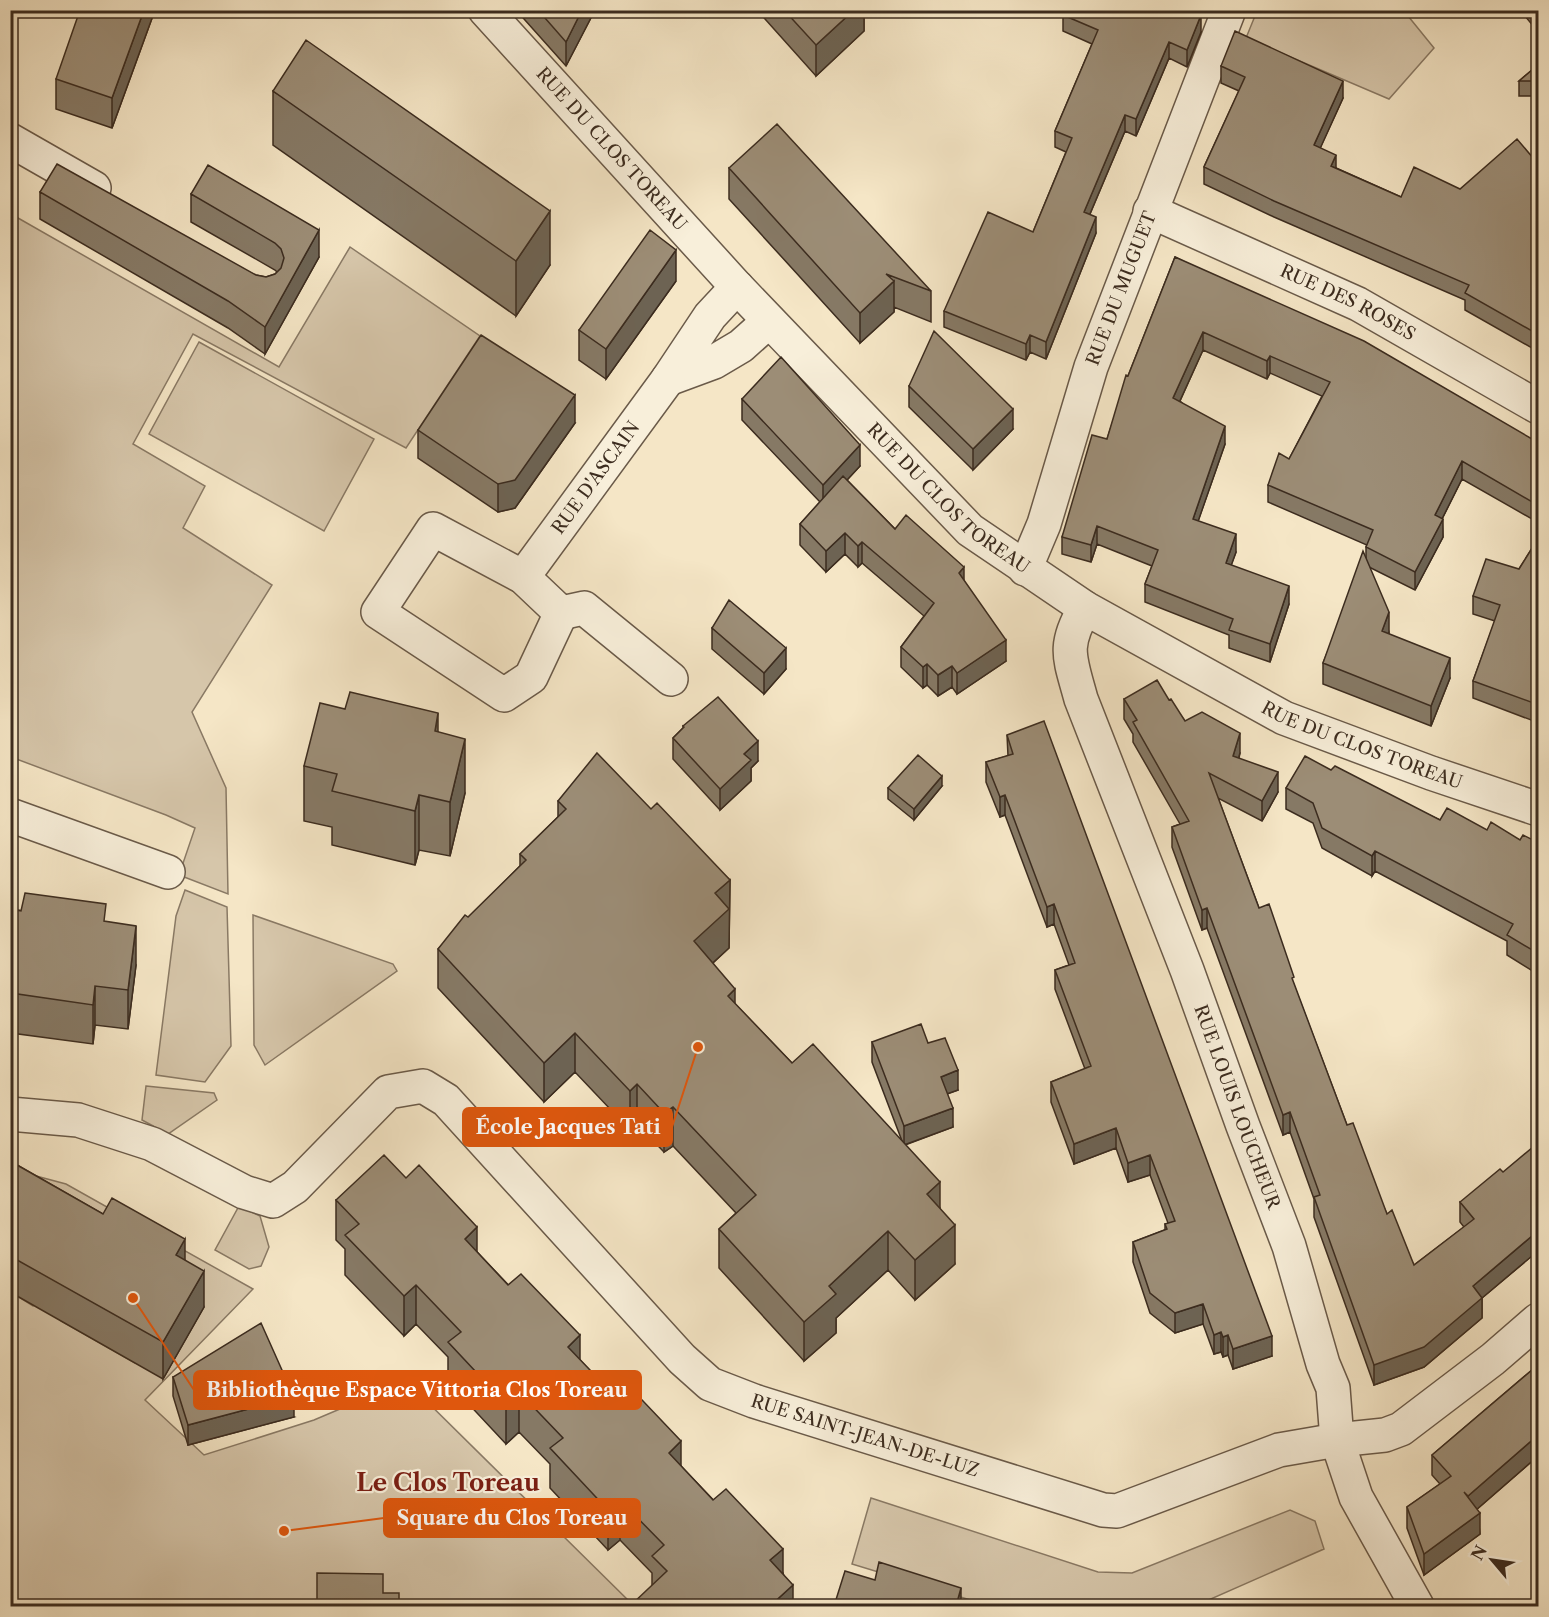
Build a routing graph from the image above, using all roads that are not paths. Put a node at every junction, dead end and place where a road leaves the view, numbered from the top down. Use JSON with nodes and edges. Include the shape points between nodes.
{"nodes":[{"id":1,"x":485,"y":10,"type":"edge"},
{"id":2,"x":1229,"y":10,"type":"edge"},
{"id":3,"x":10,"y":140,"type":"edge"},
{"id":4,"x":122,"y":204,"type":"edge"},
{"id":5,"x":1150,"y":211,"type":"junction"},
{"id":6,"x":737,"y":287,"type":"junction"},
{"id":7,"x":769,"y":321,"type":"junction"},
{"id":8,"x":668,"y":379,"type":"junction"},
{"id":9,"x":1539,"y":407,"type":"edge"},
{"id":10,"x":1025,"y":569,"type":"junction"},
{"id":11,"x":523,"y":577,"type":"junction"},
{"id":12,"x":1085,"y":608,"type":"junction"},
{"id":13,"x":561,"y":614,"type":"junction"},
{"id":14,"x":671,"y":679,"type":"dead end"},
{"id":15,"x":1539,"y":809,"type":"edge"},
{"id":16,"x":10,"y":815,"type":"edge"},
{"id":17,"x":168,"y":872,"type":"dead end"},
{"id":18,"x":10,"y":1114,"type":"edge"},
{"id":19,"x":1539,"y":1320,"type":"edge"},
{"id":20,"x":1337,"y":1440,"type":"junction"},
{"id":21,"x":1417,"y":1606,"type":"edge"}],
"edges":[{"from":1,"to":6,"type":"street","name":"RUE DU CLOS TOREAU"},
{"from":2,"to":5,"type":"street","name":"RUE DU MUGUET"},
{"from":3,"to":4,"type":"street"},
{"from":5,"to":9,"type":"street","name":"RUE DES ROSES","via":[[1358,304]]},
{"from":5,"to":10,"type":"street","name":"RUE DU MUGUET","via":[[1091,367],[1044,524]]},
{"from":6,"to":7,"type":"street","name":"RUE DU CLOS TOREAU"},
{"from":6,"to":8,"type":"street","name":"RUE D'ASCAIN","via":[[710,316]]},
{"from":7,"to":8,"type":"street","via":[[741,346]]},
{"from":7,"to":10,"type":"street","name":"RUE DU CLOS TOREAU","via":[[970,530]]},
{"from":8,"to":11,"type":"street","name":"RUE D'ASCAIN"},
{"from":10,"to":12,"type":"street","name":"RUE DU CLOS TOREAU"},
{"from":11,"to":13,"type":"street"},
{"from":11,"to":13,"type":"street","via":[[433,529],[378,612],[504,695],[531,677]]},
{"from":12,"to":15,"type":"street","name":"RUE DU CLOS TOREAU","via":[[1284,718]]},
{"from":12,"to":20,"type":"street","name":"RUE LOUIS LOUCHEUR","via":[[1070,640],[1081,699],[1188,969],[1289,1246],[1333,1388]]},
{"from":13,"to":14,"type":"street","via":[[584,608]]},
{"from":16,"to":17,"type":"street"},
{"from":18,"to":20,"type":"street","name":"RUE SAINT-JEAN-DE-LUZ","via":[[78,1120],[152,1144],[244,1192],[273,1201],[295,1186],[388,1092],[423,1086],[446,1100],[681,1359],[710,1384],[1103,1510],[1117,1511],[1279,1450]]},
{"from":19,"to":20,"type":"street","name":"RUE SAINT-JEAN-DE-LUZ","via":[[1401,1429]]},
{"from":20,"to":21,"type":"street","name":"RUE LOUIS LOUCHEUR","via":[[1356,1497]]}]}
